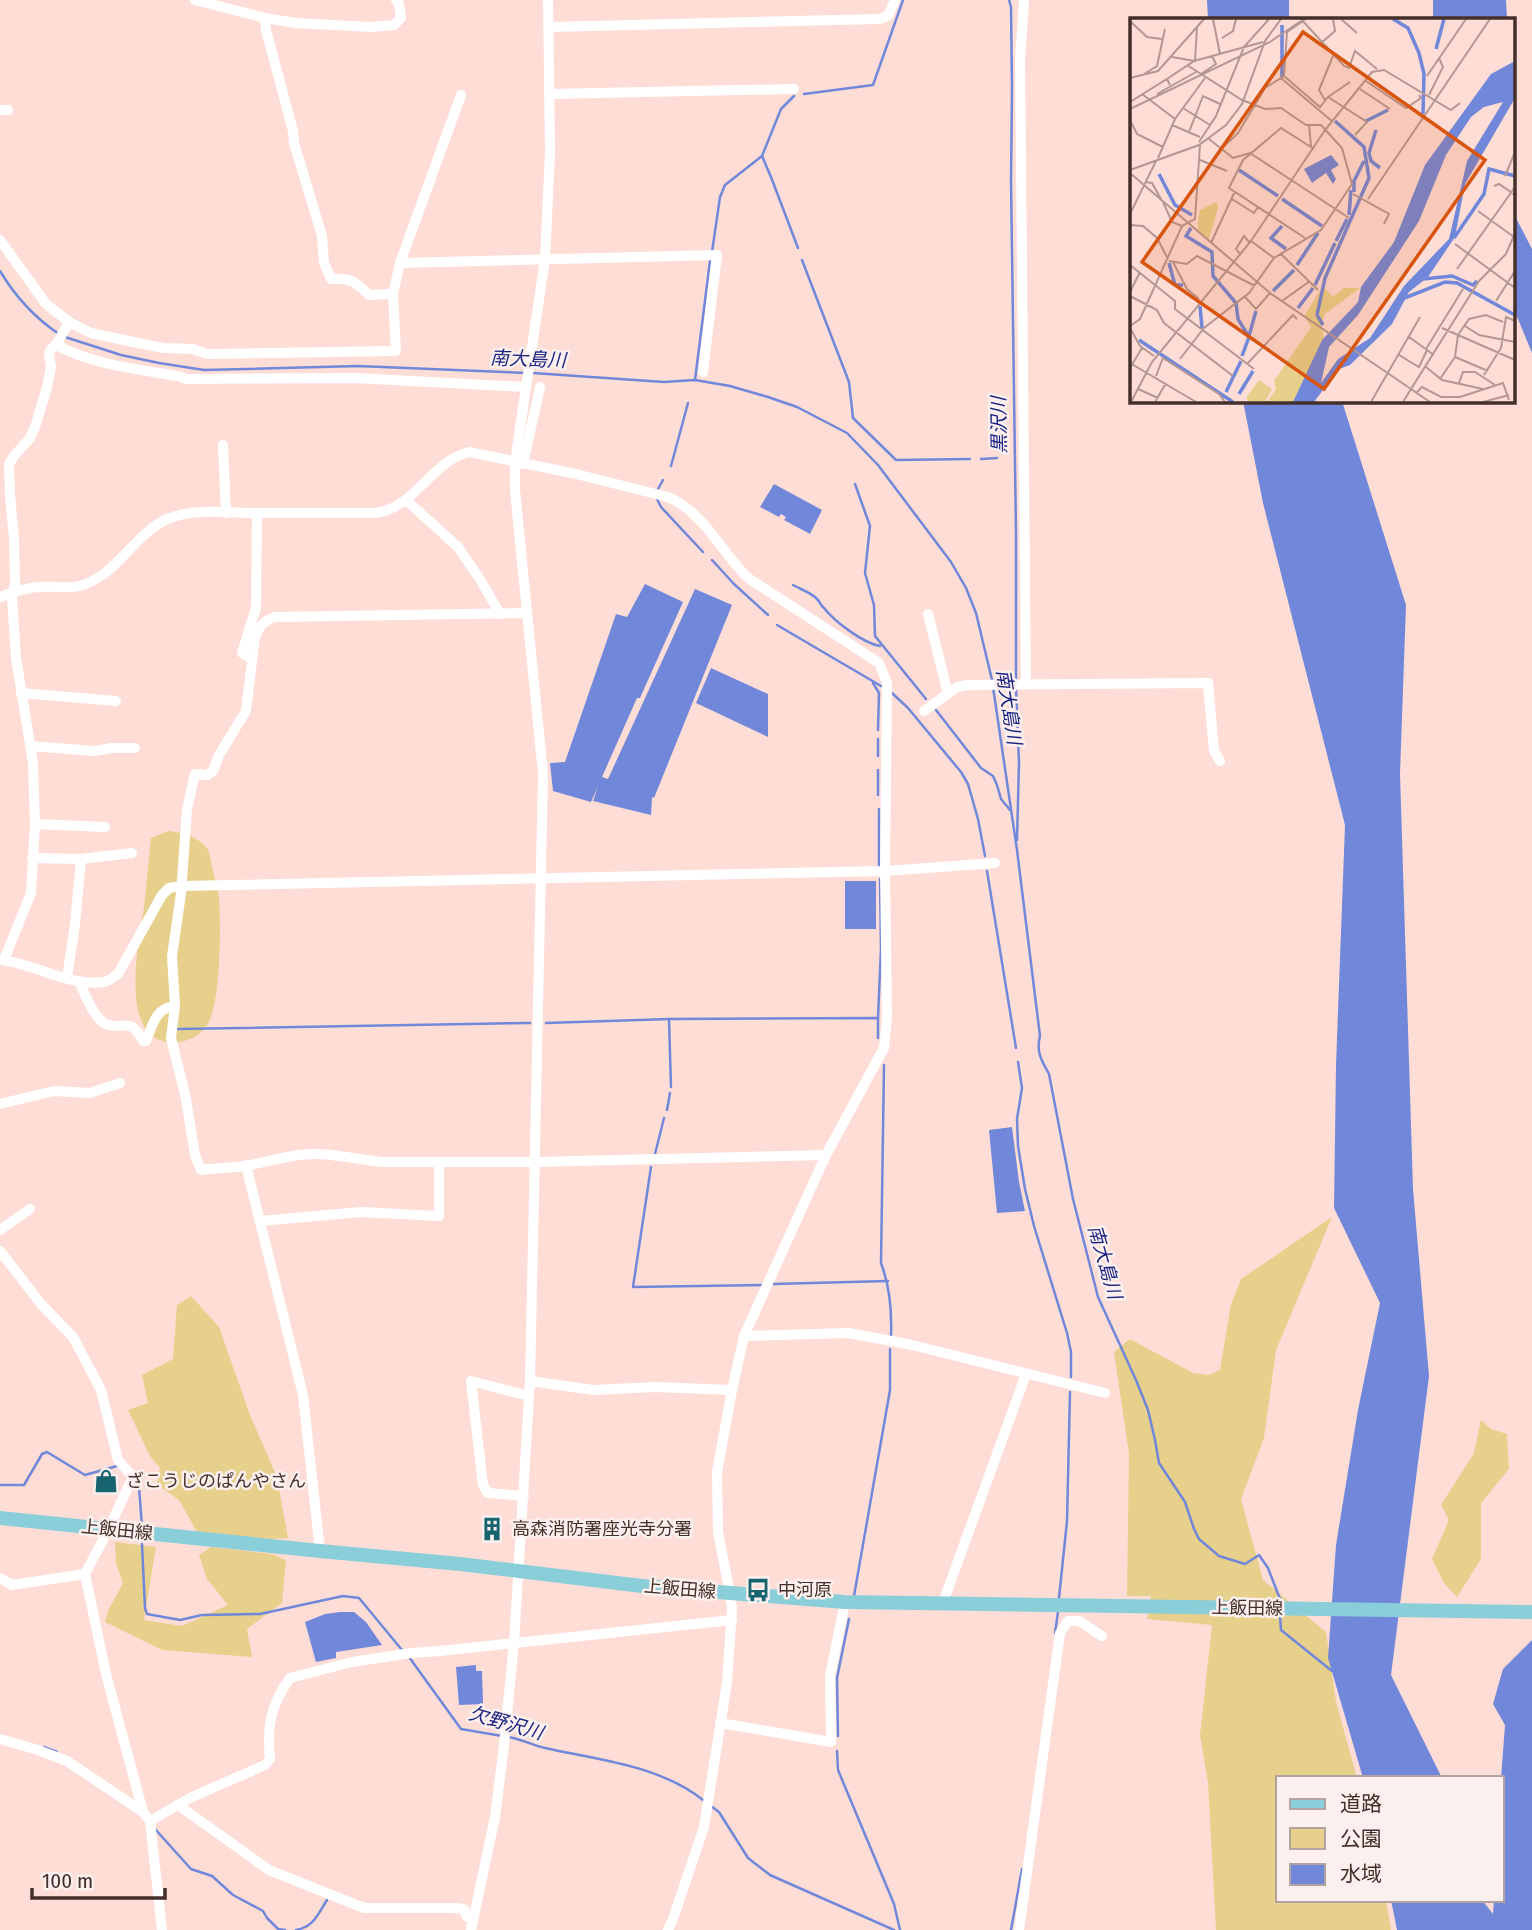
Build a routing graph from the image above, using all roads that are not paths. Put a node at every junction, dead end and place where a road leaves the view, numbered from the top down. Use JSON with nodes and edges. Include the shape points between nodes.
{"nodes":[{"id":1,"x":195,"y":0,"type":"edge"},
{"id":2,"x":397,"y":0,"type":"edge"},
{"id":3,"x":548,"y":0,"type":"edge"},
{"id":4,"x":895,"y":0,"type":"edge"},
{"id":5,"x":1024,"y":0,"type":"edge"},
{"id":6,"x":265,"y":18,"type":"junction"},
{"id":7,"x":549,"y":26,"type":"junction"},
{"id":8,"x":794,"y":89,"type":"dead end"},
{"id":9,"x":549,"y":93,"type":"junction"},
{"id":10,"x":461,"y":95,"type":"dead end"},
{"id":11,"x":0,"y":240,"type":"edge"},
{"id":12,"x":545,"y":259,"type":"junction"},
{"id":13,"x":400,"y":263,"type":"junction"},
{"id":14,"x":393,"y":294,"type":"junction"},
{"id":15,"x":68,"y":324,"type":"junction"},
{"id":16,"x":58,"y":342,"type":"junction"},
{"id":17,"x":703,"y":372,"type":"dead end"},
{"id":18,"x":526,"y":385,"type":"junction"},
{"id":19,"x":540,"y":387,"type":"dead end"},
{"id":20,"x":223,"y":446,"type":"dead end"},
{"id":21,"x":519,"y":463,"type":"junction"},
{"id":22,"x":405,"y":500,"type":"junction"},
{"id":23,"x":226,"y":513,"type":"junction"},
{"id":24,"x":257,"y":513,"type":"junction"},
{"id":25,"x":13,"y":592,"type":"junction"},
{"id":26,"x":0,"y":597,"type":"edge"},
{"id":27,"x":527,"y":613,"type":"junction"},
{"id":28,"x":500,"y":614,"type":"junction"},
{"id":29,"x":928,"y":614,"type":"dead end"},
{"id":30,"x":252,"y":659,"type":"junction"},
{"id":31,"x":1008,"y":684,"type":"junction"},
{"id":32,"x":21,"y":693,"type":"junction"},
{"id":33,"x":948,"y":694,"type":"junction"},
{"id":34,"x":116,"y":701,"type":"dead end"},
{"id":35,"x":923,"y":710,"type":"dead end"},
{"id":36,"x":30,"y":746,"type":"junction"},
{"id":37,"x":135,"y":748,"type":"dead end"},
{"id":38,"x":1220,"y":761,"type":"dead end"},
{"id":39,"x":35,"y":824,"type":"junction"},
{"id":40,"x":105,"y":827,"type":"dead end"},
{"id":41,"x":132,"y":853,"type":"dead end"},
{"id":42,"x":32,"y":858,"type":"junction"},
{"id":43,"x":81,"y":859,"type":"junction"},
{"id":44,"x":995,"y":863,"type":"dead end"},
{"id":45,"x":885,"y":871,"type":"junction"},
{"id":46,"x":542,"y":878,"type":"junction"},
{"id":47,"x":181,"y":886,"type":"junction"},
{"id":48,"x":2,"y":960,"type":"edge"},
{"id":49,"x":66,"y":978,"type":"junction"},
{"id":50,"x":79,"y":981,"type":"junction"},
{"id":51,"x":175,"y":1006,"type":"junction"},
{"id":52,"x":120,"y":1083,"type":"dead end"},
{"id":53,"x":0,"y":1104,"type":"edge"},
{"id":54,"x":827,"y":1155,"type":"junction"},
{"id":55,"x":439,"y":1162,"type":"junction"},
{"id":56,"x":534,"y":1162,"type":"junction"},
{"id":57,"x":246,"y":1166,"type":"junction"},
{"id":58,"x":30,"y":1209,"type":"dead end"},
{"id":59,"x":260,"y":1221,"type":"junction"},
{"id":60,"x":0,"y":1230,"type":"edge"},
{"id":61,"x":0,"y":1251,"type":"edge"},
{"id":62,"x":744,"y":1336,"type":"junction"},
{"id":63,"x":1026,"y":1374,"type":"junction"},
{"id":64,"x":530,"y":1381,"type":"junction"},
{"id":65,"x":732,"y":1390,"type":"junction"},
{"id":66,"x":1105,"y":1393,"type":"dead end"},
{"id":67,"x":529,"y":1396,"type":"junction"},
{"id":68,"x":524,"y":1496,"type":"junction"},
{"id":69,"x":0,"y":1518,"type":"edge"},
{"id":70,"x":108,"y":1530,"type":"junction"},
{"id":71,"x":320,"y":1551,"type":"junction"},
{"id":72,"x":518,"y":1570,"type":"junction"},
{"id":73,"x":85,"y":1574,"type":"junction"},
{"id":74,"x":0,"y":1578,"type":"edge"},
{"id":75,"x":730,"y":1594,"type":"junction"},
{"id":76,"x":945,"y":1597,"type":"dead end"},
{"id":77,"x":845,"y":1602,"type":"junction"},
{"id":78,"x":1532,"y":1612,"type":"edge"},
{"id":79,"x":732,"y":1620,"type":"junction"},
{"id":80,"x":1102,"y":1636,"type":"dead end"},
{"id":81,"x":514,"y":1643,"type":"junction"},
{"id":82,"x":720,"y":1723,"type":"junction"},
{"id":83,"x":0,"y":1738,"type":"edge"},
{"id":84,"x":178,"y":1805,"type":"junction"},
{"id":85,"x":147,"y":1816,"type":"junction"},
{"id":86,"x":472,"y":1925,"type":"edge"},
{"id":87,"x":163,"y":1930,"type":"edge"},
{"id":88,"x":668,"y":1930,"type":"edge"},
{"id":89,"x":1019,"y":1930,"type":"edge"}],
"edges":[{"from":1,"to":6,"type":"street"},
{"from":2,"to":6,"type":"street","via":[[401,18],[394,25]]},
{"from":3,"to":7,"type":"street"},
{"from":4,"to":7,"type":"street","via":[[888,16],[879,19]]},
{"from":5,"to":31,"type":"street"},
{"from":6,"to":14,"type":"street","via":[[331,279],[356,282],[369,295]]},
{"from":7,"to":9,"type":"street"},
{"from":8,"to":9,"type":"street"},
{"from":9,"to":12,"type":"street"},
{"from":10,"to":13,"type":"street"},
{"from":11,"to":15,"type":"street","via":[[46,304]]},
{"from":12,"to":13,"type":"street"},
{"from":12,"to":17,"type":"street","via":[[717,255]]},
{"from":12,"to":18,"type":"street"},
{"from":13,"to":14,"type":"street"},
{"from":14,"to":15,"type":"street","via":[[396,351],[207,354],[91,333]]},
{"from":15,"to":16,"type":"street"},
{"from":16,"to":18,"type":"street","via":[[76,355],[186,379],[356,378]]},
{"from":16,"to":25,"type":"street","via":[[49,354],[51,367],[36,424],[9,464],[15,539]]},
{"from":18,"to":21,"type":"street"},
{"from":19,"to":21,"type":"street"},
{"from":20,"to":23,"type":"street"},
{"from":21,"to":22,"type":"street","via":[[469,452],[457,455]]},
{"from":21,"to":27,"type":"street","via":[[515,490]]},
{"from":21,"to":45,"type":"street","via":[[679,502],[693,512],[748,578],[879,663],[887,683]]},
{"from":22,"to":24,"type":"street","via":[[389,511],[375,513]]},
{"from":22,"to":28,"type":"street","via":[[458,547]]},
{"from":23,"to":24,"type":"street"},
{"from":23,"to":25,"type":"street","via":[[189,513],[164,520],[108,570],[78,587]]},
{"from":24,"to":30,"type":"street","via":[[256,608],[242,653]]},
{"from":25,"to":26,"type":"street"},
{"from":25,"to":32,"type":"street"},
{"from":27,"to":28,"type":"street"},
{"from":27,"to":46,"type":"street","via":[[543,774]]},
{"from":28,"to":30,"type":"street","via":[[275,617],[258,629]]},
{"from":29,"to":33,"type":"street"},
{"from":30,"to":47,"type":"street","via":[[243,719],[213,771],[195,774],[187,809]]},
{"from":31,"to":33,"type":"street","via":[[968,685]]},
{"from":31,"to":38,"type":"street","via":[[1208,683],[1214,751]]},
{"from":32,"to":34,"type":"street"},
{"from":32,"to":36,"type":"street"},
{"from":33,"to":35,"type":"street"},
{"from":36,"to":37,"type":"street","via":[[94,751]]},
{"from":36,"to":39,"type":"street"},
{"from":39,"to":40,"type":"street"},
{"from":39,"to":42,"type":"street"},
{"from":41,"to":43,"type":"street"},
{"from":42,"to":43,"type":"street"},
{"from":42,"to":48,"type":"street","via":[[30,893]]},
{"from":43,"to":49,"type":"street"},
{"from":44,"to":45,"type":"street"},
{"from":45,"to":46,"type":"street"},
{"from":45,"to":54,"type":"street","via":[[884,1048]]},
{"from":46,"to":47,"type":"street"},
{"from":46,"to":56,"type":"street"},
{"from":47,"to":50,"type":"street","via":[[162,895],[118,974],[106,982]]},
{"from":47,"to":51,"type":"street","via":[[172,956]]},
{"from":48,"to":49,"type":"street"},
{"from":49,"to":50,"type":"street"},
{"from":50,"to":51,"type":"street","via":[[99,1019],[136,1028],[143,1041],[155,1017],[164,1008]]},
{"from":51,"to":57,"type":"street","via":[[171,1038],[201,1170]]},
{"from":52,"to":53,"type":"street","via":[[90,1093],[54,1091]]},
{"from":54,"to":56,"type":"street"},
{"from":54,"to":62,"type":"street"},
{"from":55,"to":56,"type":"street"},
{"from":55,"to":57,"type":"street","via":[[364,1161],[312,1154]]},
{"from":55,"to":59,"type":"street","via":[[439,1216],[361,1212]]},
{"from":56,"to":64,"type":"street"},
{"from":57,"to":59,"type":"street"},
{"from":58,"to":60,"type":"street"},
{"from":59,"to":71,"type":"street","via":[[303,1395]]},
{"from":61,"to":70,"type":"street","via":[[72,1337],[101,1390],[118,1460],[131,1481]]},
{"from":62,"to":63,"type":"street","via":[[849,1333]]},
{"from":62,"to":65,"type":"street"},
{"from":63,"to":66,"type":"street"},
{"from":63,"to":76,"type":"street"},
{"from":64,"to":65,"type":"street","via":[[593,1390]]},
{"from":64,"to":67,"type":"street"},
{"from":65,"to":75,"type":"street","via":[[718,1472],[718,1532]]},
{"from":67,"to":68,"type":"street"},
{"from":67,"to":68,"type":"street","via":[[471,1381],[483,1485],[488,1493]]},
{"from":68,"to":72,"type":"street"},
{"from":69,"to":70,"type":"main road","name":"上飯田線"},
{"from":70,"to":71,"type":"main road","name":"上飯田線"},
{"from":70,"to":73,"type":"street"},
{"from":71,"to":72,"type":"main road","name":"上飯田線"},
{"from":72,"to":75,"type":"main road","name":"上飯田線"},
{"from":72,"to":81,"type":"street"},
{"from":73,"to":74,"type":"street","via":[[12,1585]]},
{"from":73,"to":85,"type":"street","via":[[106,1674]]},
{"from":75,"to":77,"type":"main road","name":"上飯田線"},
{"from":75,"to":79,"type":"street"},
{"from":77,"to":78,"type":"main road","name":"上飯田線"},
{"from":77,"to":82,"type":"street","via":[[830,1676],[831,1742]]},
{"from":79,"to":81,"type":"street"},
{"from":79,"to":82,"type":"street"},
{"from":80,"to":89,"type":"street","via":[[1079,1621],[1068,1621],[1060,1633]]},
{"from":81,"to":84,"type":"street","via":[[407,1653],[290,1678],[269,1721],[270,1759],[265,1765]]},
{"from":81,"to":86,"type":"street","via":[[495,1817]]},
{"from":82,"to":88,"type":"street","via":[[704,1827]]},
{"from":83,"to":85,"type":"street","via":[[66,1761]]},
{"from":84,"to":85,"type":"street"},
{"from":84,"to":86,"type":"street","via":[[270,1870],[364,1908],[464,1909]]},
{"from":85,"to":87,"type":"street"}]}
